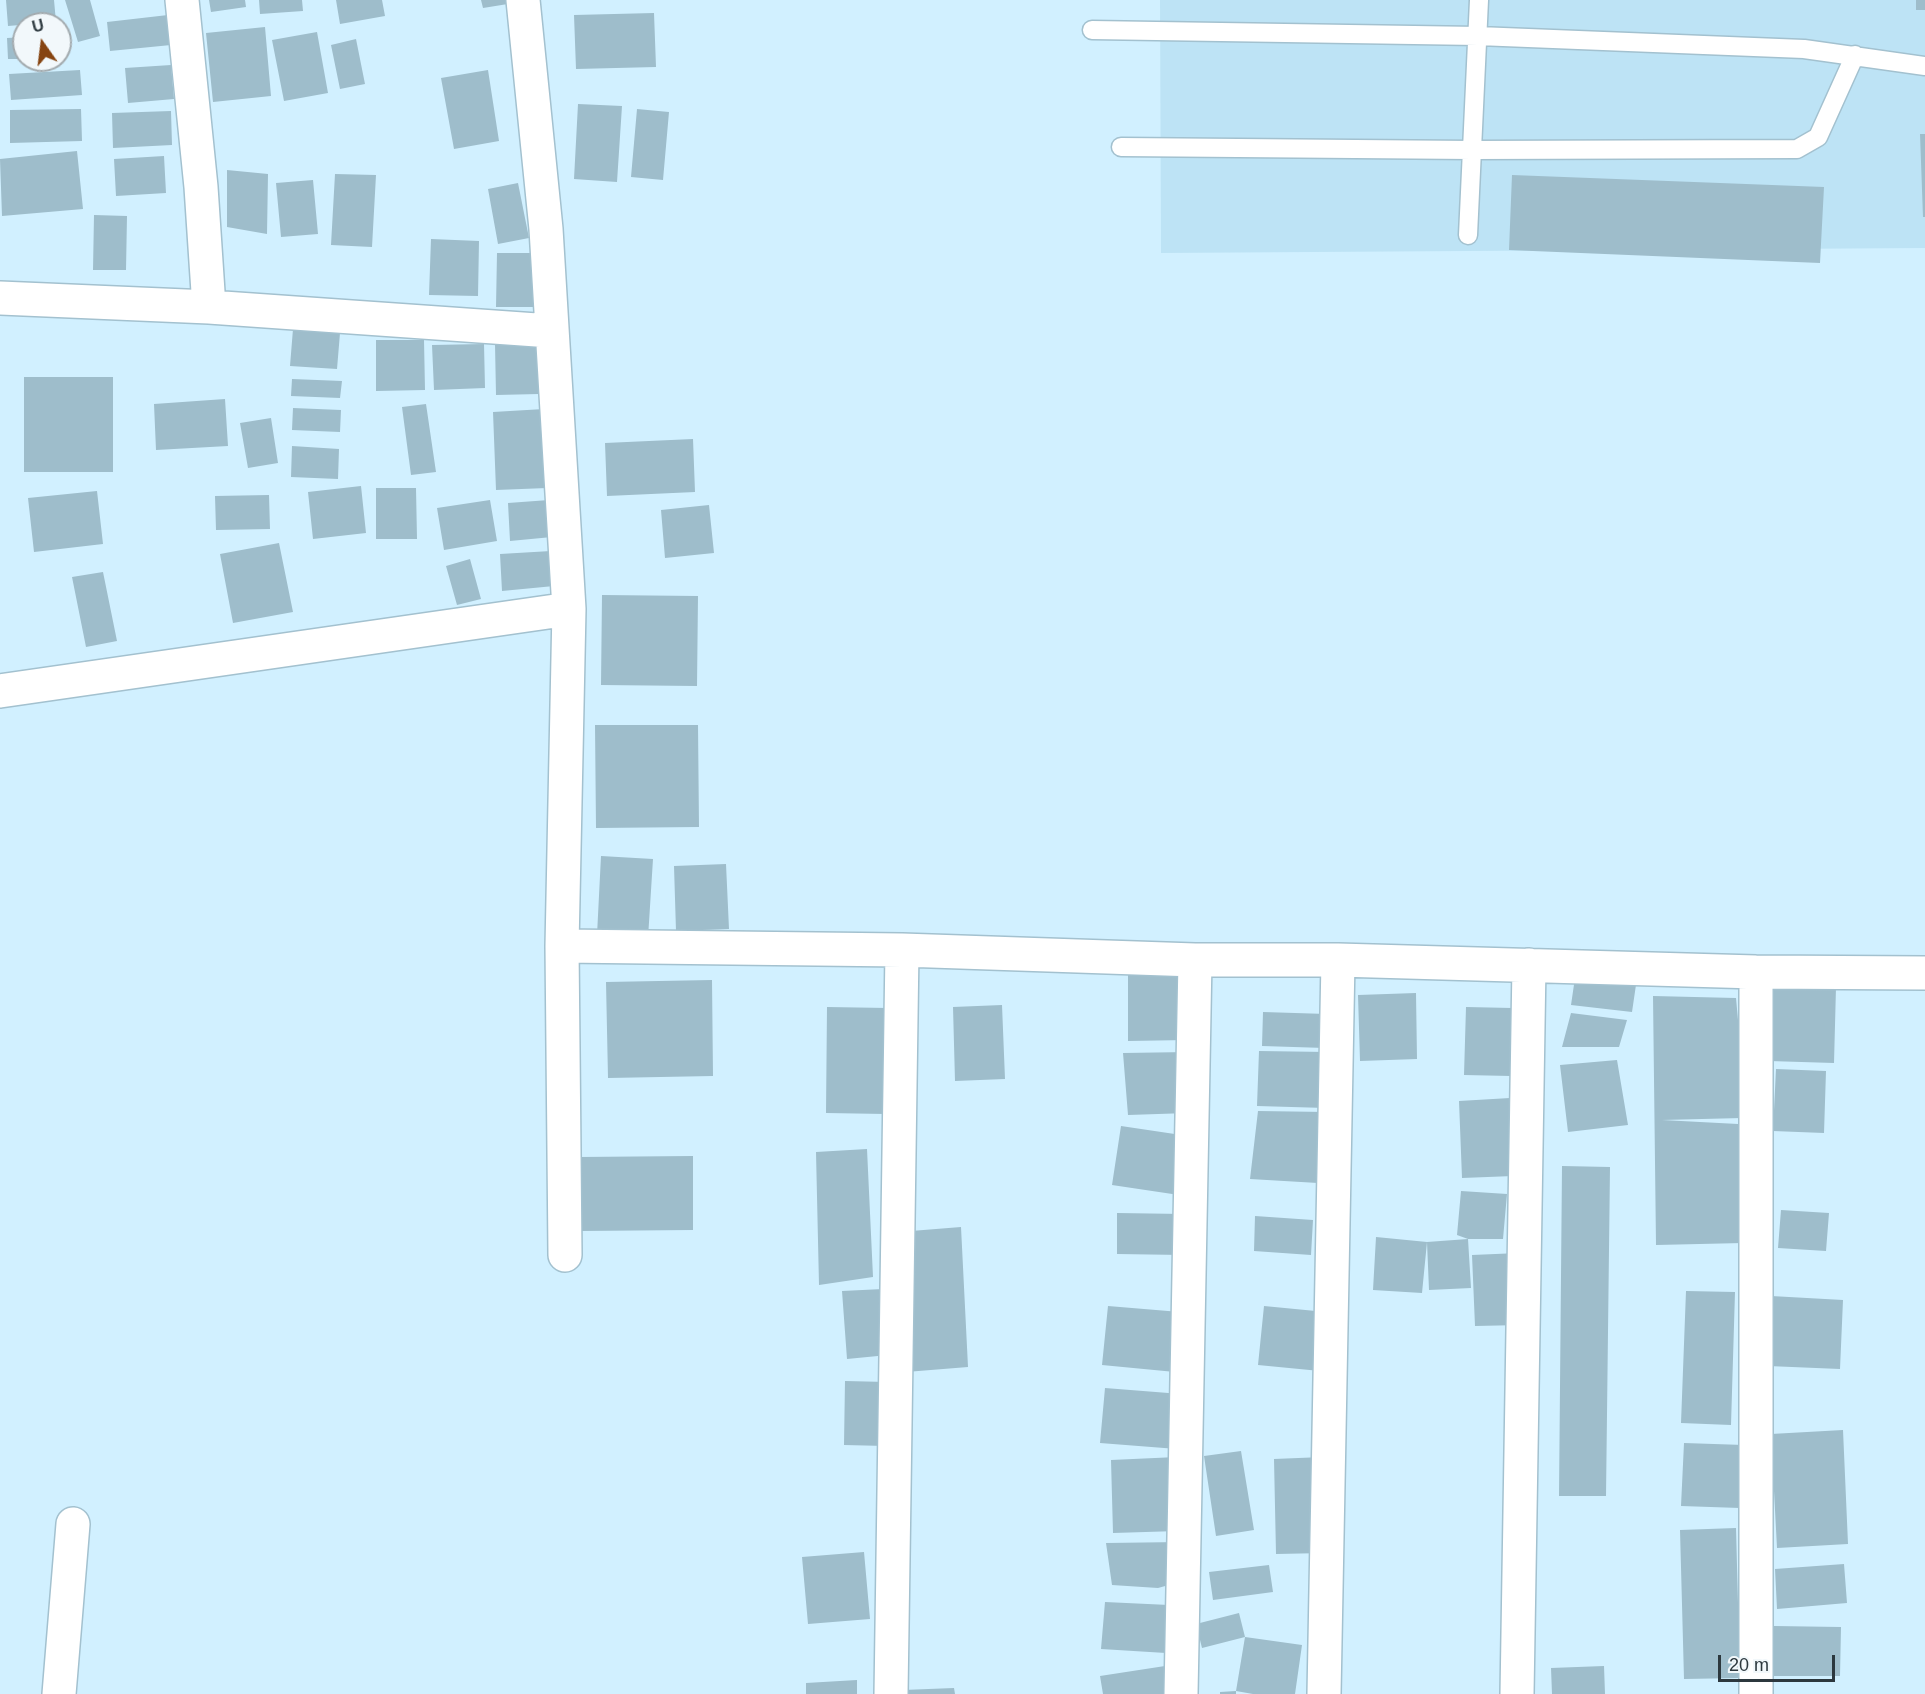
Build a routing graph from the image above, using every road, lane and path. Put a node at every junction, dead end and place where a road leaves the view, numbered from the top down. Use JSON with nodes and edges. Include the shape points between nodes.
{"nodes":[{"id":1,"x":182,"y":0,"type":"edge"},
{"id":2,"x":523,"y":0,"type":"edge"},
{"id":3,"x":1479,"y":0,"type":"edge"},
{"id":4,"x":1092,"y":30,"type":"dead end"},
{"id":5,"x":1478,"y":36,"type":"junction"},
{"id":6,"x":1855,"y":55,"type":"junction"},
{"id":7,"x":1925,"y":66,"type":"edge"},
{"id":8,"x":1120,"y":147,"type":"dead end"},
{"id":9,"x":1472,"y":150,"type":"junction"},
{"id":10,"x":1468,"y":235,"type":"dead end"},
{"id":11,"x":0,"y":298,"type":"edge"},
{"id":12,"x":209,"y":307,"type":"junction"},
{"id":13,"x":551,"y":331,"type":"junction"},
{"id":14,"x":569,"y":609,"type":"junction"},
{"id":15,"x":0,"y":691,"type":"edge"},
{"id":16,"x":562,"y":946,"type":"junction"},
{"id":17,"x":902,"y":950,"type":"junction"},
{"id":18,"x":1195,"y":960,"type":"junction"},
{"id":19,"x":1338,"y":960,"type":"junction"},
{"id":20,"x":1529,"y":965,"type":"junction"},
{"id":21,"x":1756,"y":972,"type":"junction"},
{"id":22,"x":1925,"y":973,"type":"edge"},
{"id":23,"x":565,"y":1255,"type":"dead end"},
{"id":24,"x":73,"y":1524,"type":"dead end"},
{"id":25,"x":59,"y":1694,"type":"edge"},
{"id":26,"x":891,"y":1694,"type":"edge"},
{"id":27,"x":1181,"y":1694,"type":"edge"},
{"id":28,"x":1324,"y":1694,"type":"edge"},
{"id":29,"x":1517,"y":1694,"type":"edge"},
{"id":30,"x":1756,"y":1694,"type":"edge"}],
"edges":[{"from":1,"to":12,"type":"street"},
{"from":2,"to":13,"type":"street","via":[[546,229]]},
{"from":3,"to":5,"type":"lane"},
{"from":4,"to":5,"type":"lane"},
{"from":5,"to":6,"type":"lane","via":[[1804,49]]},
{"from":5,"to":9,"type":"lane"},
{"from":6,"to":7,"type":"lane"},
{"from":6,"to":9,"type":"lane","via":[[1818,137],[1797,149]]},
{"from":8,"to":9,"type":"lane"},
{"from":9,"to":10,"type":"lane"},
{"from":11,"to":12,"type":"street"},
{"from":12,"to":13,"type":"street"},
{"from":13,"to":14,"type":"street"},
{"from":14,"to":15,"type":"street"},
{"from":14,"to":16,"type":"street"},
{"from":16,"to":17,"type":"street"},
{"from":16,"to":23,"type":"street"},
{"from":17,"to":18,"type":"street"},
{"from":17,"to":26,"type":"street"},
{"from":18,"to":19,"type":"street"},
{"from":18,"to":27,"type":"street"},
{"from":19,"to":20,"type":"street"},
{"from":19,"to":28,"type":"street"},
{"from":20,"to":21,"type":"street"},
{"from":20,"to":29,"type":"street"},
{"from":21,"to":22,"type":"street"},
{"from":21,"to":30,"type":"street"},
{"from":24,"to":25,"type":"street"}]}
